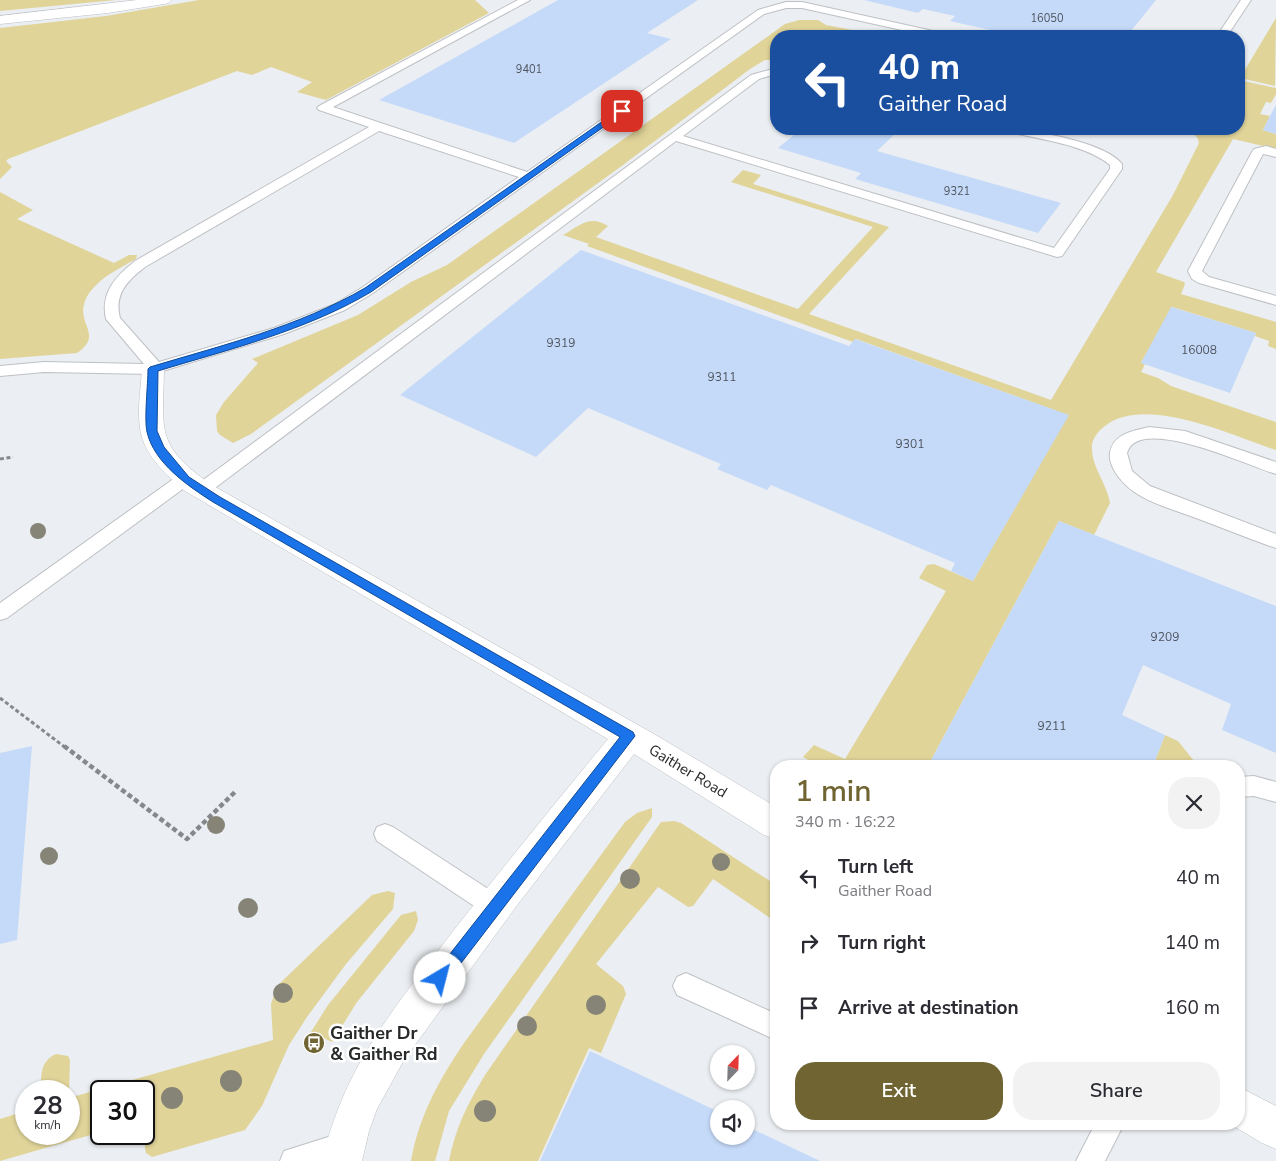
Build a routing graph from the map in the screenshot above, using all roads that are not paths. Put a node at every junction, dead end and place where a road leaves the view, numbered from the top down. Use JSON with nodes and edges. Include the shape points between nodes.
{"nodes":[{"id":1,"x":164,"y":0,"type":"edge"},
{"id":2,"x":525,"y":0,"type":"edge"},
{"id":3,"x":1246,"y":0,"type":"edge"},
{"id":4,"x":0,"y":20,"type":"edge"},
{"id":5,"x":915,"y":30,"type":"edge"},
{"id":6,"x":1226,"y":30,"type":"edge"},
{"id":7,"x":770,"y":72,"type":"edge"},
{"id":8,"x":379,"y":126,"type":"junction"},
{"id":9,"x":1032,"y":135,"type":"edge"},
{"id":10,"x":674,"y":137,"type":"junction"},
{"id":11,"x":1276,"y":152,"type":"edge"},
{"id":12,"x":530,"y":177,"type":"junction"},
{"id":13,"x":1276,"y":301,"type":"edge"},
{"id":14,"x":153,"y":369,"type":"junction"},
{"id":15,"x":0,"y":371,"type":"edge"},
{"id":16,"x":1276,"y":468,"type":"edge"},
{"id":17,"x":193,"y":485,"type":"junction"},
{"id":18,"x":1276,"y":541,"type":"edge"},
{"id":19,"x":0,"y":613,"type":"edge"},
{"id":20,"x":629,"y":736,"type":"junction"},
{"id":21,"x":1245,"y":787,"type":"edge"},
{"id":22,"x":1276,"y":792,"type":"edge"},
{"id":23,"x":770,"y":820,"type":"edge"},
{"id":24,"x":385,"y":834,"type":"dead end"},
{"id":25,"x":494,"y":906,"type":"junction"},
{"id":26,"x":686,"y":986,"type":"dead end"},
{"id":27,"x":770,"y":1024,"type":"edge"},
{"id":28,"x":1245,"y":1111,"type":"edge"},
{"id":29,"x":1276,"y":1129,"type":"edge"},
{"id":30,"x":1107,"y":1130,"type":"edge"},
{"id":31,"x":343,"y":1153,"type":"edge"},
{"id":32,"x":294,"y":1161,"type":"edge"},
{"id":33,"x":1090,"y":1161,"type":"edge"}],
"edges":[{"from":1,"to":4,"type":"main road"},
{"from":2,"to":8,"type":"lane","via":[[323,108]]},
{"from":3,"to":6,"type":"lane"},
{"from":5,"to":12,"type":"lane","via":[[818,8],[772,7]]},
{"from":7,"to":10,"type":"lane","via":[[755,77]]},
{"from":8,"to":12,"type":"lane"},
{"from":8,"to":14,"type":"lane","via":[[123,278],[110,300],[111,313],[151,362]]},
{"from":9,"to":10,"type":"lane","via":[[1097,152],[1113,159],[1116,164],[1116,169],[1057,253]]},
{"from":10,"to":17,"type":"lane"},
{"from":11,"to":13,"type":"lane","via":[[1258,152],[1195,271],[1196,276],[1204,280]]},
{"from":12,"to":14,"type":"lane","via":[[340,307],[279,331]]},
{"from":14,"to":15,"type":"lane","via":[[44,367]]},
{"from":14,"to":17,"type":"main road","name":"Gaither Road","via":[[152,431],[159,448]]},
{"from":16,"to":18,"type":"lane","via":[[1187,437],[1164,433],[1144,433],[1128,438],[1119,453],[1124,473],[1148,492]]},
{"from":17,"to":19,"type":"lane"},
{"from":17,"to":20,"type":"main road","name":"Gaither Road"},
{"from":20,"to":23,"type":"main road","name":"Gaither Road"},
{"from":20,"to":25,"type":"main road"},
{"from":21,"to":22,"type":"lane"},
{"from":24,"to":25,"type":"lane"},
{"from":25,"to":31,"type":"main road","via":[[387,1050],[363,1094]]},
{"from":26,"to":27,"type":"lane"},
{"from":28,"to":29,"type":"main road"},
{"from":30,"to":33,"type":"lane"},
{"from":31,"to":32,"type":"lane"}]}
